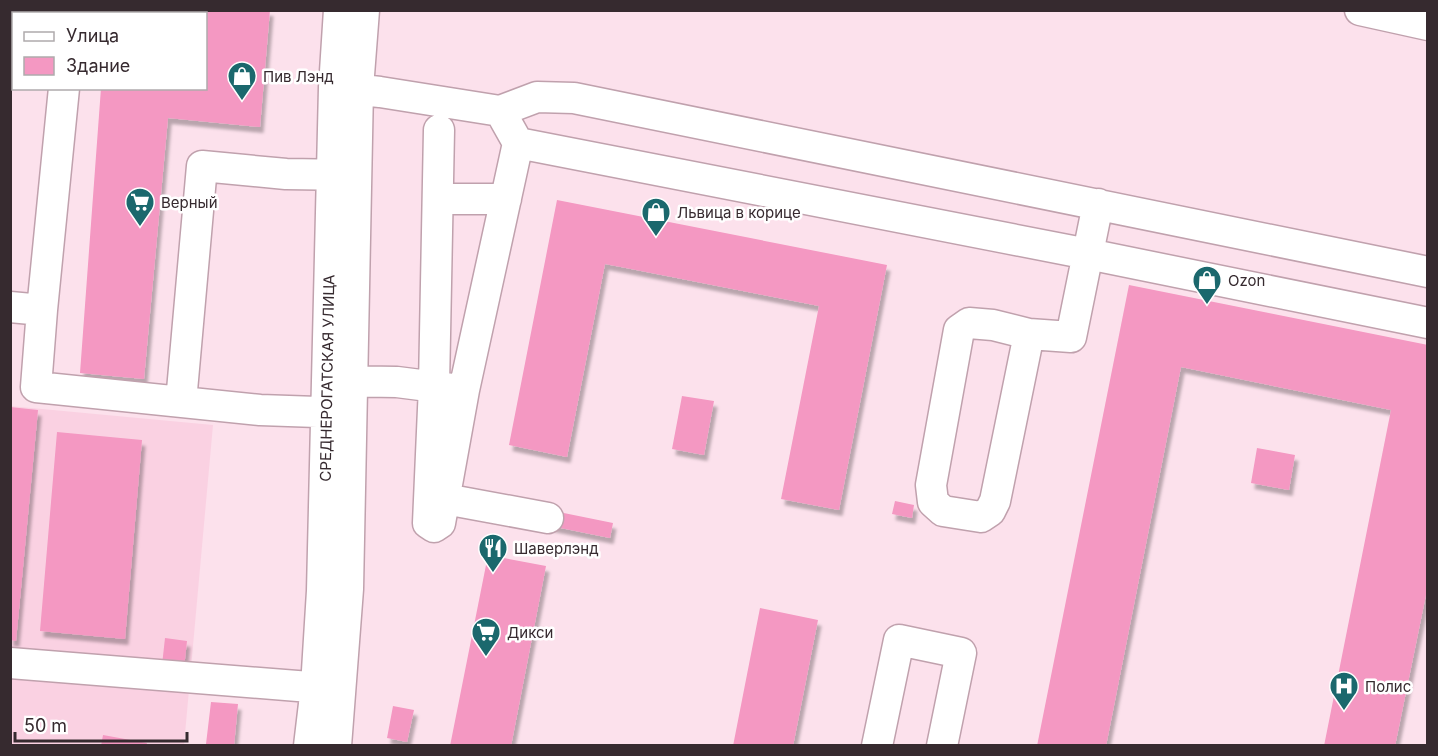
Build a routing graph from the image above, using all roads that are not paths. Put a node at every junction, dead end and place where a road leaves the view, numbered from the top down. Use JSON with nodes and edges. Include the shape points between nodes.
{"nodes":[{"id":1,"x":339,"y":10,"type":"edge"},
{"id":2,"x":364,"y":10,"type":"edge"},
{"id":3,"x":1360,"y":10,"type":"edge"},
{"id":4,"x":1428,"y":25,"type":"edge"},
{"id":5,"x":346,"y":88,"type":"junction"},
{"id":6,"x":64,"y":90,"type":"edge"},
{"id":7,"x":500,"y":111,"type":"junction"},
{"id":8,"x":440,"y":130,"type":"dead end"},
{"id":9,"x":518,"y":143,"type":"junction"},
{"id":10,"x":344,"y":175,"type":"junction"},
{"id":11,"x":438,"y":199,"type":"junction"},
{"id":12,"x":506,"y":200,"type":"junction"},
{"id":13,"x":1098,"y":204,"type":"junction"},
{"id":14,"x":1088,"y":254,"type":"junction"},
{"id":15,"x":1428,"y":272,"type":"edge"},
{"id":16,"x":10,"y":307,"type":"edge"},
{"id":17,"x":42,"y":310,"type":"junction"},
{"id":18,"x":1428,"y":323,"type":"edge"},
{"id":19,"x":1029,"y":334,"type":"junction"},
{"id":20,"x":340,"y":381,"type":"junction"},
{"id":21,"x":434,"y":386,"type":"junction"},
{"id":22,"x":464,"y":390,"type":"junction"},
{"id":23,"x":181,"y":402,"type":"junction"},
{"id":24,"x":340,"y":413,"type":"junction"},
{"id":25,"x":445,"y":498,"type":"junction"},
{"id":26,"x":548,"y":518,"type":"dead end"},
{"id":27,"x":10,"y":663,"type":"edge"},
{"id":28,"x":328,"y":688,"type":"junction"},
{"id":29,"x":309,"y":746,"type":"edge"},
{"id":30,"x":336,"y":746,"type":"edge"},
{"id":31,"x":877,"y":746,"type":"edge"},
{"id":32,"x":942,"y":746,"type":"edge"}],
"edges":[{"from":1,"to":5,"type":"street","name":"СРЕДНЕРОГАТСКАЯ УЛИЦА"},
{"from":2,"to":5,"type":"street","name":"СРЕДНЕРОГАТСКАЯ УЛИЦА"},
{"from":3,"to":4,"type":"street"},
{"from":5,"to":7,"type":"street"},
{"from":5,"to":10,"type":"street","name":"СРЕДНЕРОГАТСКАЯ УЛИЦА"},
{"from":6,"to":17,"type":"street"},
{"from":7,"to":9,"type":"street"},
{"from":7,"to":13,"type":"street","via":[[537,97],[574,98]]},
{"from":8,"to":11,"type":"street"},
{"from":9,"to":12,"type":"street"},
{"from":9,"to":14,"type":"street"},
{"from":10,"to":20,"type":"street","name":"СРЕДНЕРОГАТСКАЯ УЛИЦА"},
{"from":10,"to":23,"type":"street","via":[[202,166]]},
{"from":11,"to":12,"type":"street"},
{"from":11,"to":21,"type":"street"},
{"from":12,"to":22,"type":"street"},
{"from":13,"to":14,"type":"street"},
{"from":13,"to":15,"type":"street"},
{"from":14,"to":18,"type":"street"},
{"from":14,"to":19,"type":"street","via":[[1071,337]]},
{"from":16,"to":17,"type":"street"},
{"from":17,"to":23,"type":"street","via":[[36,387]]},
{"from":19,"to":19,"type":"street","via":[[969,323],[959,330],[931,485],[933,502],[944,511],[981,517],[990,512]]},
{"from":20,"to":21,"type":"street"},
{"from":20,"to":24,"type":"street","name":"СРЕДНЕРОГАТСКАЯ УЛИЦА"},
{"from":21,"to":22,"type":"street"},
{"from":21,"to":25,"type":"street","via":[[428,522],[434,527],[440,523]]},
{"from":22,"to":25,"type":"street"},
{"from":23,"to":24,"type":"street"},
{"from":24,"to":28,"type":"street","name":"СРЕДНЕРОГАТСКАЯ УЛИЦА","via":[[348,589]]},
{"from":25,"to":26,"type":"street"},
{"from":27,"to":28,"type":"street"},
{"from":28,"to":29,"type":"street","name":"СРЕДНЕРОГАТСКАЯ УЛИЦА"},
{"from":28,"to":30,"type":"street","name":"СРЕДНЕРОГАТСКАЯ УЛИЦА"},
{"from":31,"to":32,"type":"street","via":[[899,640],[961,653]]}]}
